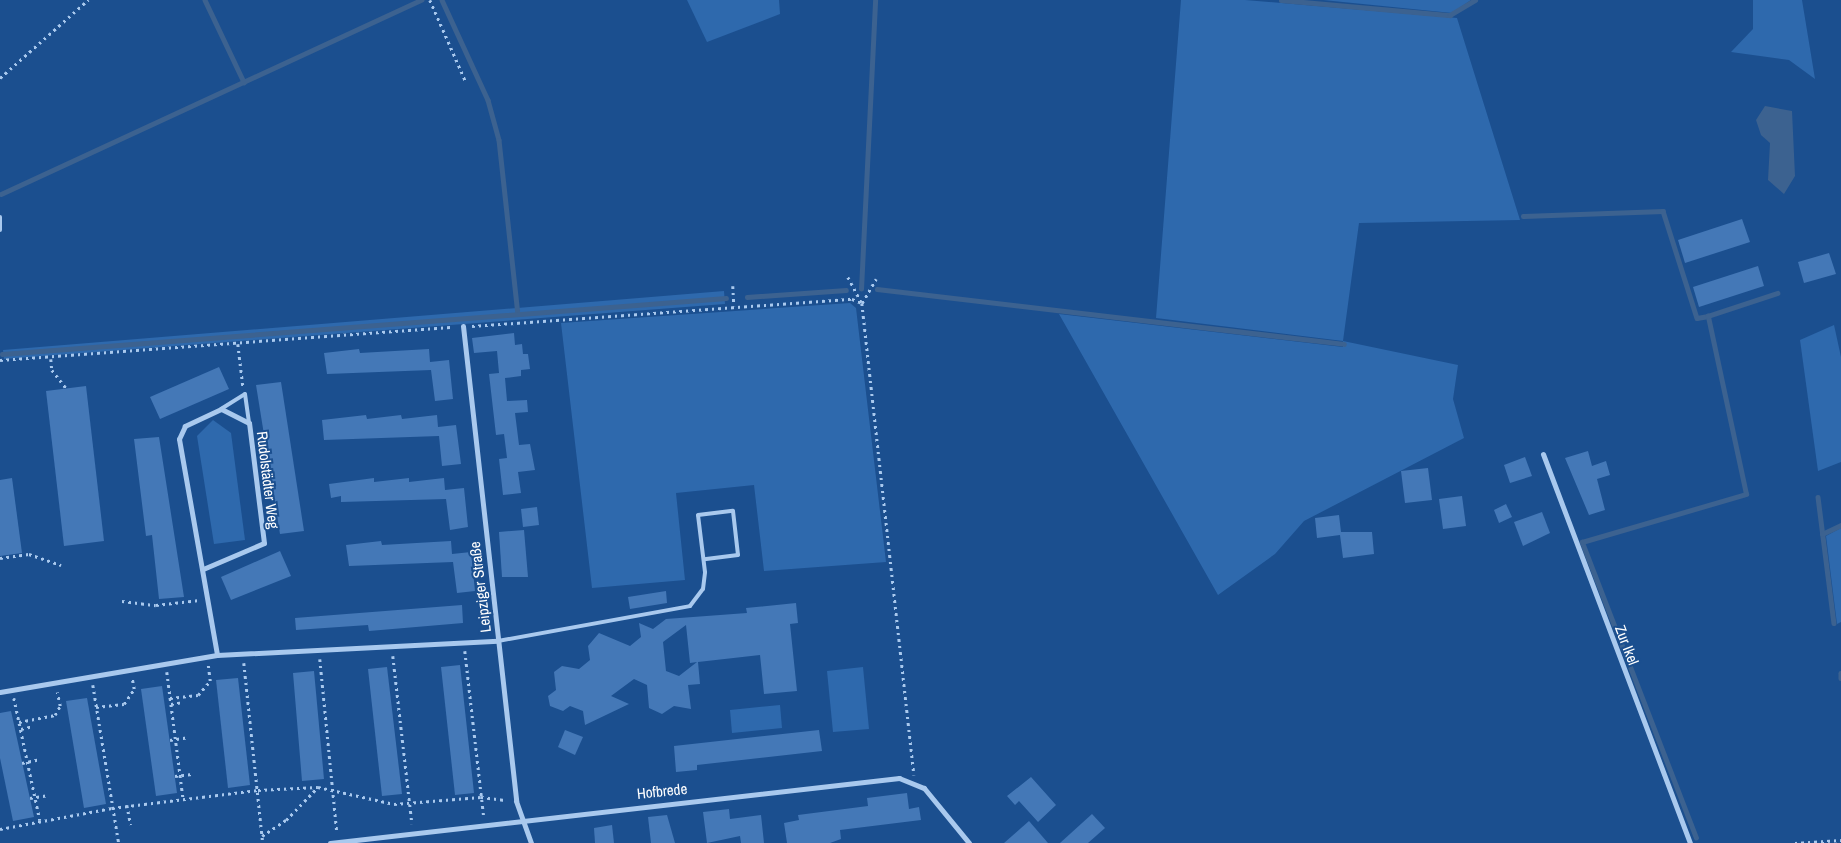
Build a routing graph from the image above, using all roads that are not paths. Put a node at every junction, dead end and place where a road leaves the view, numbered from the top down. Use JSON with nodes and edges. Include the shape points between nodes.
{"nodes":[{"id":1,"x":0,"y":217,"type":"edge"},
{"id":2,"x":0,"y":230,"type":"edge"},
{"id":3,"x":463,"y":326,"type":"road end"},
{"id":4,"x":221,"y":410,"type":"junction"},
{"id":5,"x":248,"y":423,"type":"junction"},
{"id":6,"x":1544,"y":454,"type":"dead end"},
{"id":7,"x":704,"y":559,"type":"junction"},
{"id":8,"x":203,"y":569,"type":"junction"},
{"id":9,"x":498,"y":641,"type":"junction"},
{"id":10,"x":217,"y":655,"type":"junction"},
{"id":11,"x":0,"y":692,"type":"edge"},
{"id":12,"x":524,"y":819,"type":"junction"},
{"id":13,"x":330,"y":843,"type":"edge"},
{"id":14,"x":531,"y":843,"type":"edge"},
{"id":15,"x":969,"y":843,"type":"edge"},
{"id":16,"x":1690,"y":843,"type":"edge"}],
"edges":[{"from":1,"to":2,"type":"lane"},
{"from":3,"to":9,"type":"street","name":"Leipziger Straße"},
{"from":4,"to":5,"type":"street","name":"Rudolstädter Weg"},
{"from":4,"to":5,"type":"lane","via":[[245,394]]},
{"from":4,"to":8,"type":"street","via":[[185,426],[179,439]]},
{"from":5,"to":8,"type":"street","name":"Rudolstädter Weg","via":[[264,543]]},
{"from":6,"to":16,"type":"street","name":"Zur Ikel"},
{"from":7,"to":7,"type":"lane","via":[[738,555],[732,512],[698,515]]},
{"from":7,"to":9,"type":"lane","via":[[703,589],[690,606]]},
{"from":8,"to":10,"type":"street"},
{"from":9,"to":10,"type":"street"},
{"from":9,"to":12,"type":"street","name":"Leipziger Straße","via":[[516,801]]},
{"from":10,"to":11,"type":"street"},
{"from":12,"to":13,"type":"street","name":"Hofbrede"},
{"from":12,"to":14,"type":"street","name":"Leipziger Straße"},
{"from":12,"to":15,"type":"street","name":"Hofbrede","via":[[899,778],[924,788]]}]}
